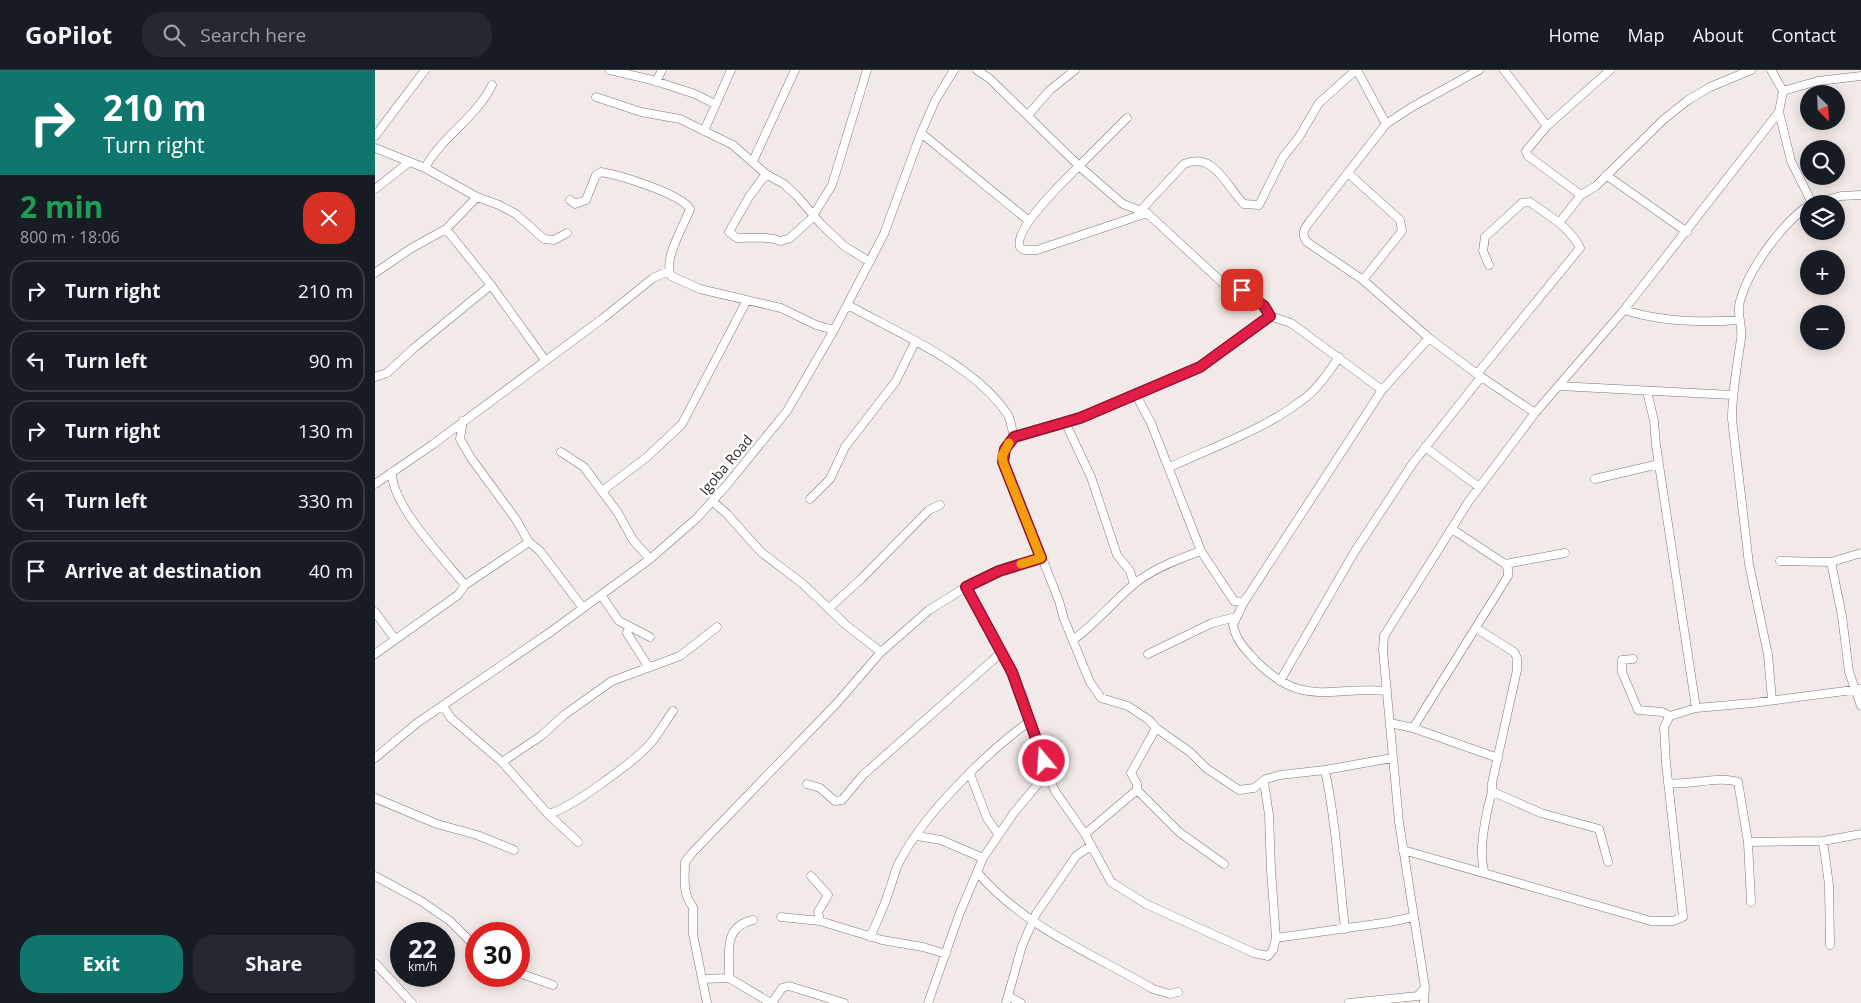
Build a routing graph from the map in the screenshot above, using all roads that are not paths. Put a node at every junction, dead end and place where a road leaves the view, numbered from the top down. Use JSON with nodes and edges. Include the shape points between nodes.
{"nodes":[{"id":1,"x":610,"y":70,"type":"edge"},
{"id":2,"x":661,"y":70,"type":"edge"},
{"id":3,"x":731,"y":70,"type":"edge"},
{"id":4,"x":795,"y":70,"type":"edge"},
{"id":5,"x":867,"y":70,"type":"edge"},
{"id":6,"x":954,"y":70,"type":"edge"},
{"id":7,"x":977,"y":70,"type":"edge"},
{"id":8,"x":1075,"y":70,"type":"edge"},
{"id":9,"x":1356,"y":70,"type":"edge"},
{"id":10,"x":1479,"y":70,"type":"edge"},
{"id":11,"x":1504,"y":70,"type":"edge"},
{"id":12,"x":1610,"y":70,"type":"edge"},
{"id":13,"x":1749,"y":70,"type":"edge"},
{"id":14,"x":1771,"y":70,"type":"edge"},
{"id":15,"x":422,"y":71,"type":"edge"},
{"id":16,"x":1861,"y":76,"type":"edge"},
{"id":17,"x":656,"y":82,"type":"junction"},
{"id":18,"x":492,"y":85,"type":"dead end"},
{"id":19,"x":1783,"y":91,"type":"junction"},
{"id":20,"x":595,"y":97,"type":"dead end"},
{"id":21,"x":715,"y":104,"type":"junction"},
{"id":22,"x":1779,"y":112,"type":"junction"},
{"id":23,"x":1028,"y":115,"type":"junction"},
{"id":24,"x":1127,"y":118,"type":"dead end"},
{"id":25,"x":1386,"y":124,"type":"junction"},
{"id":26,"x":1547,"y":126,"type":"junction"},
{"id":27,"x":704,"y":130,"type":"junction"},
{"id":28,"x":921,"y":133,"type":"junction"},
{"id":29,"x":375,"y":136,"type":"edge"},
{"id":30,"x":375,"y":148,"type":"edge"},
{"id":31,"x":753,"y":161,"type":"junction"},
{"id":32,"x":408,"y":163,"type":"junction"},
{"id":33,"x":1079,"y":166,"type":"junction"},
{"id":34,"x":425,"y":168,"type":"junction"},
{"id":35,"x":1348,"y":173,"type":"junction"},
{"id":36,"x":766,"y":174,"type":"junction"},
{"id":37,"x":1606,"y":175,"type":"junction"},
{"id":38,"x":375,"y":189,"type":"edge"},
{"id":39,"x":1581,"y":195,"type":"junction"},
{"id":40,"x":1807,"y":195,"type":"edge"},
{"id":41,"x":1861,"y":195,"type":"edge"},
{"id":42,"x":1845,"y":196,"type":"edge"},
{"id":43,"x":477,"y":197,"type":"junction"},
{"id":44,"x":570,"y":200,"type":"dead end"},
{"id":45,"x":1144,"y":212,"type":"junction"},
{"id":46,"x":1800,"y":212,"type":"edge"},
{"id":47,"x":813,"y":214,"type":"junction"},
{"id":48,"x":1029,"y":221,"type":"junction"},
{"id":49,"x":1559,"y":223,"type":"junction"},
{"id":50,"x":446,"y":229,"type":"junction"},
{"id":51,"x":1687,"y":232,"type":"junction"},
{"id":52,"x":567,"y":233,"type":"dead end"},
{"id":53,"x":870,"y":262,"type":"junction"},
{"id":54,"x":1489,"y":265,"type":"dead end"},
{"id":55,"x":669,"y":271,"type":"junction"},
{"id":56,"x":375,"y":273,"type":"edge"},
{"id":57,"x":1363,"y":280,"type":"junction"},
{"id":58,"x":491,"y":285,"type":"junction"},
{"id":59,"x":747,"y":300,"type":"junction"},
{"id":60,"x":848,"y":305,"type":"junction"},
{"id":61,"x":1624,"y":310,"type":"junction"},
{"id":62,"x":1270,"y":316,"type":"junction"},
{"id":63,"x":1741,"y":320,"type":"junction"},
{"id":64,"x":834,"y":330,"type":"junction"},
{"id":65,"x":1429,"y":338,"type":"junction"},
{"id":66,"x":915,"y":342,"type":"junction"},
{"id":67,"x":1339,"y":357,"type":"junction"},
{"id":68,"x":545,"y":360,"type":"junction"},
{"id":69,"x":1479,"y":375,"type":"junction"},
{"id":70,"x":375,"y":377,"type":"edge"},
{"id":71,"x":1559,"y":386,"type":"junction"},
{"id":72,"x":1382,"y":390,"type":"junction"},
{"id":73,"x":1647,"y":391,"type":"junction"},
{"id":74,"x":1136,"y":395,"type":"junction"},
{"id":75,"x":1732,"y":395,"type":"junction"},
{"id":76,"x":1535,"y":413,"type":"junction"},
{"id":77,"x":463,"y":421,"type":"junction"},
{"id":78,"x":1065,"y":422,"type":"junction"},
{"id":79,"x":447,"y":434,"type":"junction"},
{"id":80,"x":1014,"y":437,"type":"junction"},
{"id":81,"x":460,"y":439,"type":"junction"},
{"id":82,"x":1425,"y":447,"type":"junction"},
{"id":83,"x":561,"y":452,"type":"dead end"},
{"id":84,"x":1659,"y":464,"type":"junction"},
{"id":85,"x":1169,"y":467,"type":"junction"},
{"id":86,"x":392,"y":472,"type":"junction"},
{"id":87,"x":1595,"y":479,"type":"dead end"},
{"id":88,"x":375,"y":484,"type":"edge"},
{"id":89,"x":1479,"y":487,"type":"junction"},
{"id":90,"x":602,"y":491,"type":"junction"},
{"id":91,"x":810,"y":499,"type":"dead end"},
{"id":92,"x":712,"y":501,"type":"junction"},
{"id":93,"x":940,"y":505,"type":"dead end"},
{"id":94,"x":1451,"y":529,"type":"junction"},
{"id":95,"x":529,"y":542,"type":"junction"},
{"id":96,"x":1201,"y":551,"type":"junction"},
{"id":97,"x":1565,"y":553,"type":"dead end"},
{"id":98,"x":1861,"y":553,"type":"edge"},
{"id":99,"x":1041,"y":558,"type":"junction"},
{"id":100,"x":650,"y":559,"type":"junction"},
{"id":101,"x":1780,"y":561,"type":"dead end"},
{"id":102,"x":1831,"y":562,"type":"junction"},
{"id":103,"x":1505,"y":564,"type":"junction"},
{"id":104,"x":1134,"y":584,"type":"junction"},
{"id":105,"x":465,"y":585,"type":"junction"},
{"id":106,"x":966,"y":587,"type":"junction"},
{"id":107,"x":601,"y":595,"type":"junction"},
{"id":108,"x":1244,"y":602,"type":"junction"},
{"id":109,"x":583,"y":608,"type":"junction"},
{"id":110,"x":829,"y":608,"type":"junction"},
{"id":111,"x":375,"y":612,"type":"edge"},
{"id":112,"x":1236,"y":617,"type":"junction"},
{"id":113,"x":717,"y":627,"type":"dead end"},
{"id":114,"x":629,"y":628,"type":"junction"},
{"id":115,"x":1476,"y":628,"type":"junction"},
{"id":116,"x":650,"y":637,"type":"dead end"},
{"id":117,"x":395,"y":640,"type":"junction"},
{"id":118,"x":1073,"y":640,"type":"junction"},
{"id":119,"x":881,"y":652,"type":"junction"},
{"id":120,"x":1001,"y":652,"type":"junction"},
{"id":121,"x":375,"y":654,"type":"edge"},
{"id":122,"x":1148,"y":654,"type":"dead end"},
{"id":123,"x":1633,"y":659,"type":"dead end"},
{"id":124,"x":648,"y":666,"type":"junction"},
{"id":125,"x":1280,"y":682,"type":"junction"},
{"id":126,"x":1387,"y":690,"type":"junction"},
{"id":127,"x":1857,"y":690,"type":"edge"},
{"id":128,"x":1772,"y":700,"type":"junction"},
{"id":129,"x":443,"y":706,"type":"junction"},
{"id":130,"x":1861,"y":706,"type":"edge"},
{"id":131,"x":1697,"y":708,"type":"junction"},
{"id":132,"x":673,"y":711,"type":"dead end"},
{"id":133,"x":1670,"y":716,"type":"junction"},
{"id":134,"x":1029,"y":721,"type":"junction"},
{"id":135,"x":1390,"y":723,"type":"junction"},
{"id":136,"x":1156,"y":728,"type":"junction"},
{"id":137,"x":1413,"y":728,"type":"junction"},
{"id":138,"x":375,"y":756,"type":"edge"},
{"id":139,"x":1392,"y":758,"type":"junction"},
{"id":140,"x":1498,"y":758,"type":"junction"},
{"id":141,"x":502,"y":762,"type":"junction"},
{"id":142,"x":1325,"y":770,"type":"junction"},
{"id":143,"x":1047,"y":773,"type":"junction"},
{"id":144,"x":970,"y":774,"type":"junction"},
{"id":145,"x":1264,"y":782,"type":"junction"},
{"id":146,"x":1668,"y":783,"type":"junction"},
{"id":147,"x":807,"y":784,"type":"dead end"},
{"id":148,"x":1254,"y":788,"type":"junction"},
{"id":149,"x":1137,"y":790,"type":"junction"},
{"id":150,"x":1493,"y":792,"type":"junction"},
{"id":151,"x":1266,"y":794,"type":"junction"},
{"id":152,"x":375,"y":798,"type":"edge"},
{"id":153,"x":548,"y":814,"type":"junction"},
{"id":154,"x":998,"y":834,"type":"junction"},
{"id":155,"x":1085,"y":834,"type":"junction"},
{"id":156,"x":1861,"y":834,"type":"edge"},
{"id":157,"x":917,"y":836,"type":"junction"},
{"id":158,"x":1823,"y":840,"type":"junction"},
{"id":159,"x":578,"y":842,"type":"dead end"},
{"id":160,"x":1748,"y":842,"type":"junction"},
{"id":161,"x":1090,"y":846,"type":"junction"},
{"id":162,"x":514,"y":850,"type":"dead end"},
{"id":163,"x":1403,"y":850,"type":"junction"},
{"id":164,"x":983,"y":858,"type":"junction"},
{"id":165,"x":1609,"y":862,"type":"dead end"},
{"id":166,"x":1224,"y":864,"type":"dead end"},
{"id":167,"x":1484,"y":871,"type":"junction"},
{"id":168,"x":978,"y":873,"type":"junction"},
{"id":169,"x":375,"y":876,"type":"edge"},
{"id":170,"x":811,"y":876,"type":"dead end"},
{"id":171,"x":1751,"y":902,"type":"dead end"},
{"id":172,"x":781,"y":917,"type":"dead end"},
{"id":173,"x":1413,"y":917,"type":"junction"},
{"id":174,"x":753,"y":920,"type":"dead end"},
{"id":175,"x":820,"y":921,"type":"junction"},
{"id":176,"x":1033,"y":921,"type":"junction"},
{"id":177,"x":1345,"y":929,"type":"junction"},
{"id":178,"x":465,"y":936,"type":"edge"},
{"id":179,"x":870,"y":937,"type":"junction"},
{"id":180,"x":1276,"y":938,"type":"junction"},
{"id":181,"x":1830,"y":945,"type":"dead end"},
{"id":182,"x":946,"y":954,"type":"junction"},
{"id":183,"x":375,"y":964,"type":"edge"},
{"id":184,"x":530,"y":977,"type":"edge"},
{"id":185,"x":729,"y":978,"type":"junction"},
{"id":186,"x":703,"y":979,"type":"junction"},
{"id":187,"x":553,"y":985,"type":"dead end"},
{"id":188,"x":1425,"y":987,"type":"junction"},
{"id":189,"x":1178,"y":992,"type":"dead end"},
{"id":190,"x":1007,"y":999,"type":"edge"},
{"id":191,"x":412,"y":1003,"type":"edge"},
{"id":192,"x":707,"y":1003,"type":"edge"},
{"id":193,"x":771,"y":1003,"type":"edge"},
{"id":194,"x":844,"y":1003,"type":"edge"},
{"id":195,"x":928,"y":1003,"type":"edge"},
{"id":196,"x":1021,"y":1003,"type":"edge"},
{"id":197,"x":1349,"y":1003,"type":"edge"},
{"id":198,"x":1424,"y":1003,"type":"edge"}],
"edges":[{"from":1,"to":17,"type":"street"},
{"from":2,"to":17,"type":"street"},
{"from":3,"to":21,"type":"street"},
{"from":4,"to":31,"type":"street"},
{"from":5,"to":47,"type":"street","via":[[832,185]]},
{"from":6,"to":28,"type":"street","name":"Igoba Road"},
{"from":7,"to":23,"type":"street"},
{"from":8,"to":23,"type":"street","via":[[1050,90]]},
{"from":9,"to":25,"type":"street"},
{"from":9,"to":45,"type":"street","via":[[1319,103],[1299,138],[1283,157],[1259,206],[1244,204],[1212,167],[1191,162],[1177,171]]},
{"from":10,"to":25,"type":"street"},
{"from":11,"to":26,"type":"street"},
{"from":12,"to":26,"type":"street"},
{"from":13,"to":37,"type":"street","via":[[1693,97],[1663,120]]},
{"from":14,"to":19,"type":"street"},
{"from":15,"to":29,"type":"street"},
{"from":16,"to":19,"type":"street","via":[[1818,81]]},
{"from":17,"to":21,"type":"street"},
{"from":18,"to":34,"type":"street","via":[[432,154]]},
{"from":19,"to":22,"type":"street"},
{"from":20,"to":27,"type":"street","via":[[641,112],[680,119]]},
{"from":21,"to":27,"type":"street"},
{"from":22,"to":40,"type":"street","via":[[1791,161]]},
{"from":22,"to":51,"type":"street"},
{"from":23,"to":33,"type":"street"},
{"from":24,"to":33,"type":"street"},
{"from":25,"to":35,"type":"street"},
{"from":26,"to":39,"type":"street","via":[[1528,146],[1528,156]]},
{"from":27,"to":31,"type":"street","via":[[733,145]]},
{"from":28,"to":48,"type":"street"},
{"from":28,"to":53,"type":"street","name":"Igoba Road","via":[[908,174]]},
{"from":30,"to":32,"type":"street"},
{"from":31,"to":36,"type":"street"},
{"from":32,"to":34,"type":"street"},
{"from":32,"to":38,"type":"street"},
{"from":33,"to":45,"type":"street","via":[[1123,204]]},
{"from":33,"to":48,"type":"street"},
{"from":34,"to":43,"type":"street"},
{"from":35,"to":57,"type":"street","via":[[1400,220],[1402,226],[1402,231]]},
{"from":35,"to":57,"type":"street","via":[[1303,230],[1303,236]]},
{"from":36,"to":47,"type":"street","via":[[784,184]]},
{"from":36,"to":47,"type":"street","via":[[729,232],[737,238],[756,235],[781,241],[793,235]]},
{"from":37,"to":39,"type":"street"},
{"from":37,"to":51,"type":"street"},
{"from":39,"to":49,"type":"street"},
{"from":41,"to":42,"type":"street"},
{"from":43,"to":50,"type":"street"},
{"from":43,"to":52,"type":"street","via":[[515,214],[544,239],[554,240]]},
{"from":44,"to":55,"type":"street","via":[[575,204],[586,200],[596,175],[601,172],[654,187],[686,202],[690,209],[674,240]]},
{"from":45,"to":48,"type":"street","via":[[1037,250],[1024,250],[1019,244],[1019,237]]},
{"from":45,"to":62,"type":"street","via":[[1225,285],[1247,292],[1264,306]]},
{"from":46,"to":63,"type":"street","via":[[1789,220],[1768,248],[1740,300],[1738,311]]},
{"from":47,"to":53,"type":"street","via":[[843,246]]},
{"from":49,"to":54,"type":"street","via":[[1530,202],[1521,203],[1485,237],[1483,251]]},
{"from":49,"to":69,"type":"street","via":[[1573,235],[1580,248]]},
{"from":50,"to":56,"type":"street"},
{"from":50,"to":58,"type":"street"},
{"from":51,"to":61,"type":"street"},
{"from":53,"to":60,"type":"street","name":"Igoba Road"},
{"from":55,"to":59,"type":"street","via":[[671,276],[700,290]]},
{"from":55,"to":68,"type":"street","via":[[653,278],[602,320]]},
{"from":57,"to":65,"type":"street"},
{"from":58,"to":68,"type":"street"},
{"from":58,"to":70,"type":"street","via":[[387,373]]},
{"from":59,"to":64,"type":"street","via":[[781,308],[815,325]]},
{"from":59,"to":90,"type":"street","via":[[682,424],[647,457]]},
{"from":60,"to":64,"type":"street","name":"Igoba Road"},
{"from":60,"to":66,"type":"street"},
{"from":61,"to":63,"type":"street","via":[[1642,316],[1703,322]]},
{"from":61,"to":71,"type":"street"},
{"from":62,"to":67,"type":"street","via":[[1291,323]]},
{"from":62,"to":74,"type":"street","via":[[1213,359]]},
{"from":63,"to":75,"type":"street","via":[[1742,335]]},
{"from":64,"to":92,"type":"street","name":"Igoba Road","via":[[787,411]]},
{"from":65,"to":69,"type":"street"},
{"from":65,"to":72,"type":"street"},
{"from":66,"to":80,"type":"street","via":[[977,380],[1009,416]]},
{"from":66,"to":91,"type":"street","via":[[896,381],[845,447],[830,479]]},
{"from":67,"to":72,"type":"street"},
{"from":67,"to":85,"type":"street","via":[[1301,402],[1257,427]]},
{"from":68,"to":77,"type":"street"},
{"from":69,"to":76,"type":"street"},
{"from":69,"to":82,"type":"street"},
{"from":71,"to":73,"type":"street"},
{"from":71,"to":76,"type":"street"},
{"from":72,"to":108,"type":"street"},
{"from":73,"to":75,"type":"street"},
{"from":73,"to":84,"type":"street"},
{"from":74,"to":78,"type":"street"},
{"from":74,"to":85,"type":"street"},
{"from":75,"to":128,"type":"street","via":[[1744,525],[1768,655]]},
{"from":76,"to":89,"type":"street"},
{"from":77,"to":79,"type":"street"},
{"from":77,"to":81,"type":"street"},
{"from":78,"to":80,"type":"street"},
{"from":78,"to":104,"type":"street","via":[[1091,476],[1117,555],[1130,571]]},
{"from":79,"to":81,"type":"street"},
{"from":79,"to":86,"type":"street"},
{"from":80,"to":99,"type":"street","via":[[1005,449],[1003,462]]},
{"from":81,"to":95,"type":"street"},
{"from":82,"to":89,"type":"street"},
{"from":82,"to":125,"type":"street","via":[[1355,551]]},
{"from":83,"to":90,"type":"street","via":[[584,467]]},
{"from":84,"to":87,"type":"street"},
{"from":84,"to":131,"type":"street"},
{"from":85,"to":96,"type":"street"},
{"from":86,"to":88,"type":"street"},
{"from":86,"to":105,"type":"street","via":[[407,512]]},
{"from":89,"to":94,"type":"street"},
{"from":90,"to":100,"type":"street","via":[[633,540]]},
{"from":92,"to":100,"type":"street","name":"Igoba Road"},
{"from":92,"to":110,"type":"street","via":[[727,513],[761,552]]},
{"from":93,"to":110,"type":"street","via":[[929,510]]},
{"from":94,"to":103,"type":"street"},
{"from":94,"to":126,"type":"street","via":[[1384,636]]},
{"from":95,"to":105,"type":"street"},
{"from":95,"to":109,"type":"street"},
{"from":96,"to":104,"type":"street","via":[[1178,559]]},
{"from":96,"to":108,"type":"street","via":[[1234,601]]},
{"from":97,"to":103,"type":"street"},
{"from":98,"to":102,"type":"street"},
{"from":99,"to":106,"type":"street","via":[[999,571]]},
{"from":99,"to":118,"type":"street"},
{"from":100,"to":107,"type":"street","name":"Igoba Road"},
{"from":101,"to":102,"type":"street"},
{"from":102,"to":127,"type":"street"},
{"from":103,"to":115,"type":"street","via":[[1508,576]]},
{"from":104,"to":118,"type":"street","via":[[1090,628]]},
{"from":105,"to":117,"type":"street","via":[[458,595]]},
{"from":106,"to":119,"type":"street","via":[[929,610]]},
{"from":106,"to":120,"type":"street"},
{"from":107,"to":109,"type":"street","name":"Igoba Road"},
{"from":107,"to":114,"type":"street","via":[[619,621]]},
{"from":108,"to":112,"type":"street"},
{"from":109,"to":129,"type":"street","name":"Igoba Road"},
{"from":110,"to":119,"type":"street","via":[[845,625]]},
{"from":111,"to":117,"type":"street"},
{"from":112,"to":122,"type":"street","via":[[1213,623]]},
{"from":112,"to":125,"type":"street","via":[[1234,631],[1243,647]]},
{"from":113,"to":124,"type":"street","via":[[680,656]]},
{"from":114,"to":116,"type":"street","via":[[641,630]]},
{"from":114,"to":124,"type":"street","via":[[627,633]]},
{"from":115,"to":137,"type":"street"},
{"from":115,"to":140,"type":"street","via":[[1514,652],[1517,658]]},
{"from":117,"to":121,"type":"street"},
{"from":118,"to":136,"type":"street","via":[[1090,682],[1101,698],[1128,706]]},
{"from":119,"to":186,"type":"street","via":[[837,703],[751,789],[685,862],[687,883],[684,891],[693,907],[693,934]]},
{"from":120,"to":134,"type":"street","via":[[1022,694]]},
{"from":120,"to":147,"type":"street","via":[[863,775],[842,800],[835,801],[820,788]]},
{"from":123,"to":133,"type":"street","via":[[1622,660],[1622,672],[1638,710]]},
{"from":124,"to":141,"type":"street","via":[[612,681]]},
{"from":125,"to":126,"type":"street","via":[[1313,692]]},
{"from":126,"to":135,"type":"street"},
{"from":127,"to":128,"type":"street"},
{"from":127,"to":130,"type":"street"},
{"from":128,"to":131,"type":"street"},
{"from":129,"to":138,"type":"street","name":"Igoba Road"},
{"from":129,"to":141,"type":"street","via":[[451,718]]},
{"from":131,"to":133,"type":"street"},
{"from":132,"to":153,"type":"street","via":[[657,736],[611,777],[559,812]]},
{"from":133,"to":146,"type":"street","via":[[1664,727]]},
{"from":134,"to":143,"type":"street","via":[[1041,746]]},
{"from":134,"to":144,"type":"street","via":[[1007,736]]},
{"from":135,"to":137,"type":"street"},
{"from":135,"to":139,"type":"street"},
{"from":136,"to":148,"type":"street","via":[[1239,790]]},
{"from":136,"to":149,"type":"street","via":[[1131,773]]},
{"from":137,"to":140,"type":"street"},
{"from":139,"to":142,"type":"street"},
{"from":139,"to":163,"type":"street"},
{"from":140,"to":150,"type":"street"},
{"from":141,"to":153,"type":"street"},
{"from":142,"to":145,"type":"street","via":[[1280,775]]},
{"from":142,"to":177,"type":"street","via":[[1335,824]]},
{"from":143,"to":154,"type":"street"},
{"from":143,"to":155,"type":"street","via":[[1055,791]]},
{"from":144,"to":154,"type":"street","via":[[987,818]]},
{"from":144,"to":157,"type":"street"},
{"from":145,"to":148,"type":"street"},
{"from":145,"to":151,"type":"street"},
{"from":146,"to":160,"type":"street","via":[[1738,782]]},
{"from":146,"to":167,"type":"street","via":[[1683,917],[1673,921],[1643,919]]},
{"from":148,"to":151,"type":"street"},
{"from":149,"to":155,"type":"street"},
{"from":149,"to":166,"type":"street","via":[[1179,832]]},
{"from":150,"to":165,"type":"street","via":[[1541,813],[1599,829]]},
{"from":150,"to":167,"type":"street","via":[[1484,838]]},
{"from":151,"to":180,"type":"street"},
{"from":152,"to":162,"type":"street","via":[[437,824]]},
{"from":153,"to":159,"type":"street"},
{"from":154,"to":164,"type":"street"},
{"from":155,"to":161,"type":"street"},
{"from":156,"to":158,"type":"street"},
{"from":157,"to":164,"type":"street","via":[[941,840]]},
{"from":157,"to":179,"type":"street","via":[[900,859]]},
{"from":158,"to":160,"type":"street"},
{"from":158,"to":181,"type":"street","via":[[1829,885]]},
{"from":160,"to":171,"type":"street"},
{"from":161,"to":176,"type":"street","via":[[1076,856]]},
{"from":161,"to":180,"type":"street","via":[[1111,882],[1146,904],[1263,956],[1271,954]]},
{"from":163,"to":167,"type":"street"},
{"from":163,"to":173,"type":"street","via":[[1412,892]]},
{"from":164,"to":168,"type":"street"},
{"from":168,"to":176,"type":"street","via":[[993,890]]},
{"from":168,"to":182,"type":"street","via":[[959,914]]},
{"from":169,"to":178,"type":"street","via":[[421,901]]},
{"from":170,"to":175,"type":"street","via":[[828,895],[818,912]]},
{"from":172,"to":175,"type":"street"},
{"from":173,"to":177,"type":"street"},
{"from":173,"to":188,"type":"street"},
{"from":174,"to":185,"type":"street","via":[[734,929],[730,942]]},
{"from":175,"to":179,"type":"street"},
{"from":176,"to":189,"type":"street","via":[[1153,989],[1170,994]]},
{"from":176,"to":190,"type":"street"},
{"from":177,"to":180,"type":"street"},
{"from":179,"to":182,"type":"street"},
{"from":182,"to":195,"type":"street"},
{"from":183,"to":191,"type":"street"},
{"from":184,"to":187,"type":"street"},
{"from":185,"to":186,"type":"street"},
{"from":185,"to":193,"type":"street"},
{"from":186,"to":192,"type":"street"},
{"from":188,"to":197,"type":"street","via":[[1418,996]]},
{"from":188,"to":198,"type":"street"},
{"from":190,"to":196,"type":"street"},
{"from":193,"to":194,"type":"street","via":[[782,988],[789,986]]}]}
